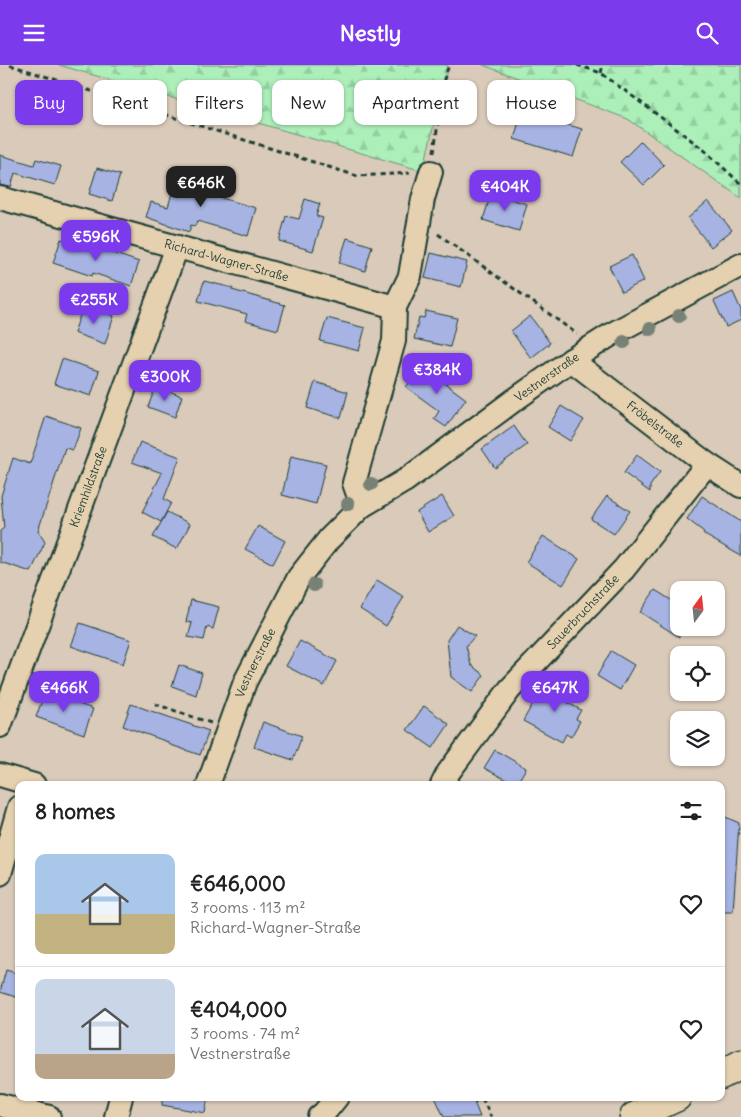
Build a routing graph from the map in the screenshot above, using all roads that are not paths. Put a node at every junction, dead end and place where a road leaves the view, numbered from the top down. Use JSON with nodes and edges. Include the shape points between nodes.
{"nodes":[{"id":1,"x":431,"y":172,"type":"road end"},
{"id":2,"x":0,"y":198,"type":"edge"},
{"id":3,"x":177,"y":247,"type":"junction"},
{"id":4,"x":741,"y":265,"type":"edge"},
{"id":5,"x":396,"y":307,"type":"junction"},
{"id":6,"x":571,"y":360,"type":"junction"},
{"id":7,"x":707,"y":465,"type":"junction"},
{"id":8,"x":741,"y":485,"type":"edge"},
{"id":9,"x":362,"y":506,"type":"junction"},
{"id":10,"x":0,"y":726,"type":"edge"},
{"id":11,"x":0,"y":775,"type":"edge"},
{"id":12,"x":19,"y":781,"type":"edge"},
{"id":13,"x":209,"y":781,"type":"edge"},
{"id":14,"x":444,"y":781,"type":"edge"},
{"id":15,"x":15,"y":821,"type":"edge"},
{"id":16,"x":0,"y":874,"type":"edge"},
{"id":17,"x":741,"y":1064,"type":"edge"},
{"id":18,"x":725,"y":1073,"type":"edge"},
{"id":19,"x":120,"y":1101,"type":"edge"},
{"id":20,"x":334,"y":1101,"type":"edge"},
{"id":21,"x":0,"y":1105,"type":"edge"},
{"id":22,"x":668,"y":1106,"type":"edge"},
{"id":23,"x":49,"y":1117,"type":"edge"},
{"id":24,"x":116,"y":1117,"type":"edge"},
{"id":25,"x":319,"y":1117,"type":"edge"},
{"id":26,"x":634,"y":1117,"type":"edge"}],
"edges":[{"from":1,"to":5,"type":"street","via":[[410,276]]},
{"from":2,"to":3,"type":"street","name":"Richard-Wagner-Straße"},
{"from":3,"to":5,"type":"street","name":"Richard-Wagner-Straße"},
{"from":3,"to":10,"type":"street","name":"Kriemhildstraße"},
{"from":4,"to":6,"type":"street","name":"Vestnerstraße","via":[[612,334]]},
{"from":5,"to":9,"type":"street","via":[[394,341],[354,483]]},
{"from":6,"to":7,"type":"street","name":"Fröbelstraße"},
{"from":6,"to":9,"type":"street","name":"Vestnerstraße","via":[[406,479]]},
{"from":7,"to":8,"type":"street","name":"Fröbelstraße"},
{"from":7,"to":14,"type":"street","name":"Sauerbruchstraße","via":[[624,569],[510,689]]},
{"from":9,"to":13,"type":"street","name":"Vestnerstraße","via":[[298,577],[245,682]]},
{"from":11,"to":12,"type":"street"},
{"from":15,"to":16,"type":"street"},
{"from":17,"to":18,"type":"main road"},
{"from":19,"to":24,"type":"street"},
{"from":20,"to":25,"type":"street"},
{"from":21,"to":23,"type":"street"},
{"from":22,"to":26,"type":"main road"}]}
